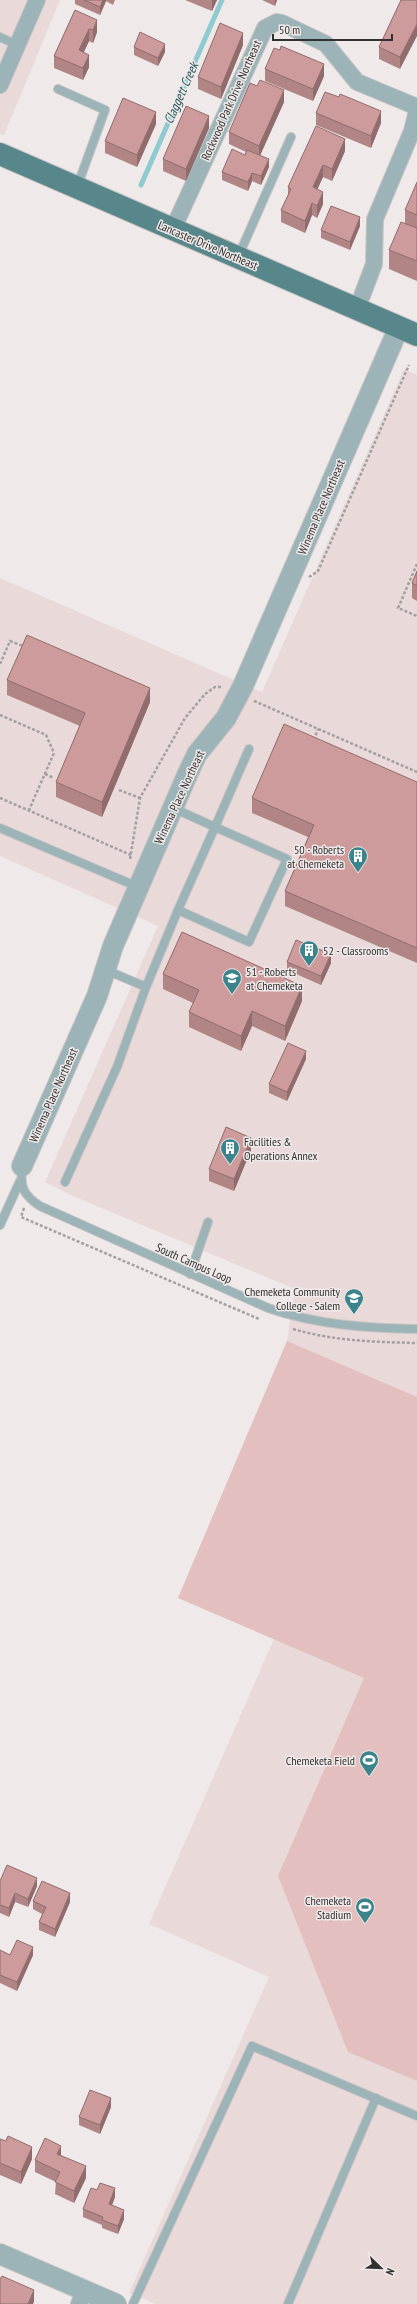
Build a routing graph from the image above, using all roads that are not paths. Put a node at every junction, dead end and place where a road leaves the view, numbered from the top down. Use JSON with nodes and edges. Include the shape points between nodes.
{"nodes":[{"id":1,"x":37,"y":0,"type":"edge"},
{"id":2,"x":0,"y":37,"type":"edge"},
{"id":3,"x":17,"y":45,"type":"junction"},
{"id":4,"x":0,"y":85,"type":"edge"},
{"id":5,"x":58,"y":89,"type":"dead end"},
{"id":6,"x":417,"y":107,"type":"edge"},
{"id":7,"x":417,"y":110,"type":"edge"},
{"id":8,"x":291,"y":137,"type":"dead end"},
{"id":9,"x":0,"y":154,"type":"edge"},
{"id":10,"x":76,"y":188,"type":"junction"},
{"id":11,"x":173,"y":229,"type":"junction"},
{"id":12,"x":237,"y":257,"type":"junction"},
{"id":13,"x":357,"y":309,"type":"junction"},
{"id":14,"x":408,"y":331,"type":"edge"},
{"id":15,"x":249,"y":749,"type":"dead end"},
{"id":16,"x":173,"y":808,"type":"junction"},
{"id":17,"x":215,"y":827,"type":"junction"},
{"id":18,"x":0,"y":828,"type":"edge"},
{"id":19,"x":139,"y":887,"type":"junction"},
{"id":20,"x":178,"y":910,"type":"junction"},
{"id":21,"x":106,"y":970,"type":"junction"},
{"id":22,"x":146,"y":987,"type":"junction"},
{"id":23,"x":21,"y":1173,"type":"junction"},
{"id":24,"x":65,"y":1182,"type":"dead end"},
{"id":25,"x":208,"y":1222,"type":"dead end"},
{"id":26,"x":0,"y":1225,"type":"edge"},
{"id":27,"x":190,"y":1274,"type":"junction"},
{"id":28,"x":417,"y":1329,"type":"edge"},
{"id":29,"x":376,"y":2098,"type":"junction"},
{"id":30,"x":417,"y":2116,"type":"edge"},
{"id":31,"x":0,"y":2254,"type":"edge"},
{"id":32,"x":82,"y":2297,"type":"edge"},
{"id":33,"x":116,"y":2304,"type":"edge"},
{"id":34,"x":133,"y":2304,"type":"edge"},
{"id":35,"x":288,"y":2304,"type":"edge"}],
"edges":[{"from":1,"to":3,"type":"street"},
{"from":2,"to":3,"type":"lane"},
{"from":3,"to":4,"type":"street"},
{"from":5,"to":10,"type":"lane","via":[[105,110]]},
{"from":6,"to":11,"type":"street","name":"Rockwood Park Drive Northeast","via":[[356,82],[321,40],[277,22],[265,28]]},
{"from":7,"to":13,"type":"street","via":[[412,131],[375,219],[374,264]]},
{"from":8,"to":12,"type":"lane"},
{"from":9,"to":10,"type":"main road","name":"Lancaster Drive Northeast"},
{"from":10,"to":11,"type":"main road","name":"Lancaster Drive Northeast"},
{"from":11,"to":12,"type":"main road","name":"Lancaster Drive Northeast"},
{"from":12,"to":13,"type":"main road","name":"Lancaster Drive Northeast"},
{"from":13,"to":14,"type":"main road","name":"Lancaster Drive Northeast"},
{"from":14,"to":16,"type":"street","name":"Winema Place Northeast","via":[[250,699],[226,718],[197,754]]},
{"from":15,"to":17,"type":"lane"},
{"from":16,"to":17,"type":"lane"},
{"from":16,"to":19,"type":"street","name":"Winema Place Northeast"},
{"from":17,"to":20,"type":"lane"},
{"from":17,"to":20,"type":"lane","via":[[287,859],[249,942]]},
{"from":18,"to":19,"type":"lane"},
{"from":19,"to":21,"type":"street","name":"Winema Place Northeast","via":[[113,946]]},
{"from":20,"to":22,"type":"lane"},
{"from":21,"to":22,"type":"lane"},
{"from":21,"to":23,"type":"street","name":"Winema Place Northeast"},
{"from":22,"to":24,"type":"lane","via":[[117,1067]]},
{"from":23,"to":26,"type":"lane"},
{"from":23,"to":27,"type":"lane","name":"South Campus Loop","via":[[22,1190],[28,1198]]},
{"from":25,"to":27,"type":"lane"},
{"from":27,"to":28,"type":"lane","name":"South Campus Loop","via":[[286,1315],[343,1326]]},
{"from":29,"to":30,"type":"lane"},
{"from":29,"to":34,"type":"lane","via":[[252,2046]]},
{"from":29,"to":35,"type":"lane"},
{"from":31,"to":32,"type":"street"},
{"from":32,"to":33,"type":"street"}]}
